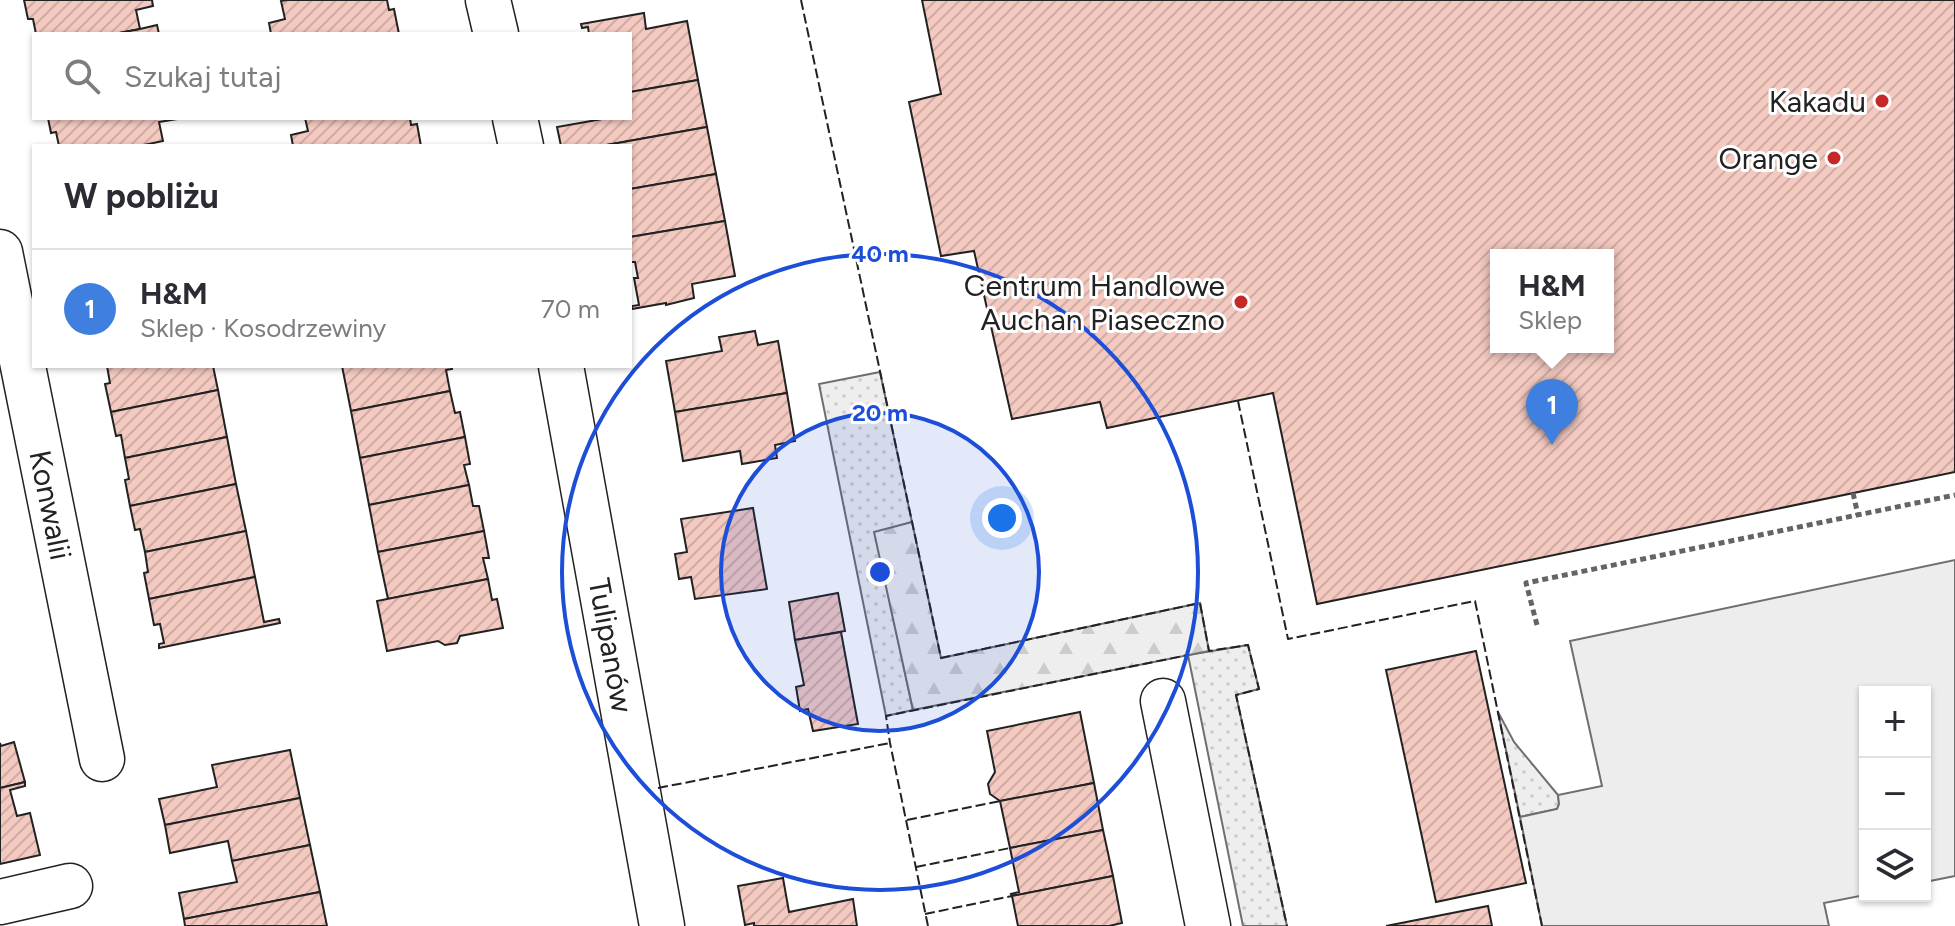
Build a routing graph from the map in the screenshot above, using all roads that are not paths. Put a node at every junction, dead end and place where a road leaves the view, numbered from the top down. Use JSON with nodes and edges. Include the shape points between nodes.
{"nodes":[{"id":1,"x":488,"y":0,"type":"edge"},
{"id":2,"x":496,"y":32,"type":"edge"},
{"id":3,"x":515,"y":120,"type":"edge"},
{"id":4,"x":521,"y":144,"type":"edge"},
{"id":5,"x":13,"y":266,"type":"edge"},
{"id":6,"x":561,"y":368,"type":"edge"},
{"id":7,"x":1163,"y":701,"type":"dead end"},
{"id":8,"x":102,"y":759,"type":"dead end"},
{"id":9,"x":70,"y":886,"type":"dead end"},
{"id":10,"x":0,"y":902,"type":"edge"},
{"id":11,"x":662,"y":926,"type":"edge"},
{"id":12,"x":1208,"y":926,"type":"edge"}],
"edges":[{"from":1,"to":2,"type":"street"},
{"from":3,"to":4,"type":"street"},
{"from":5,"to":8,"type":"street","name":"Konwalii"},
{"from":6,"to":11,"type":"street","name":"Tulipanów"},
{"from":7,"to":12,"type":"street"},
{"from":9,"to":10,"type":"street"}]}
